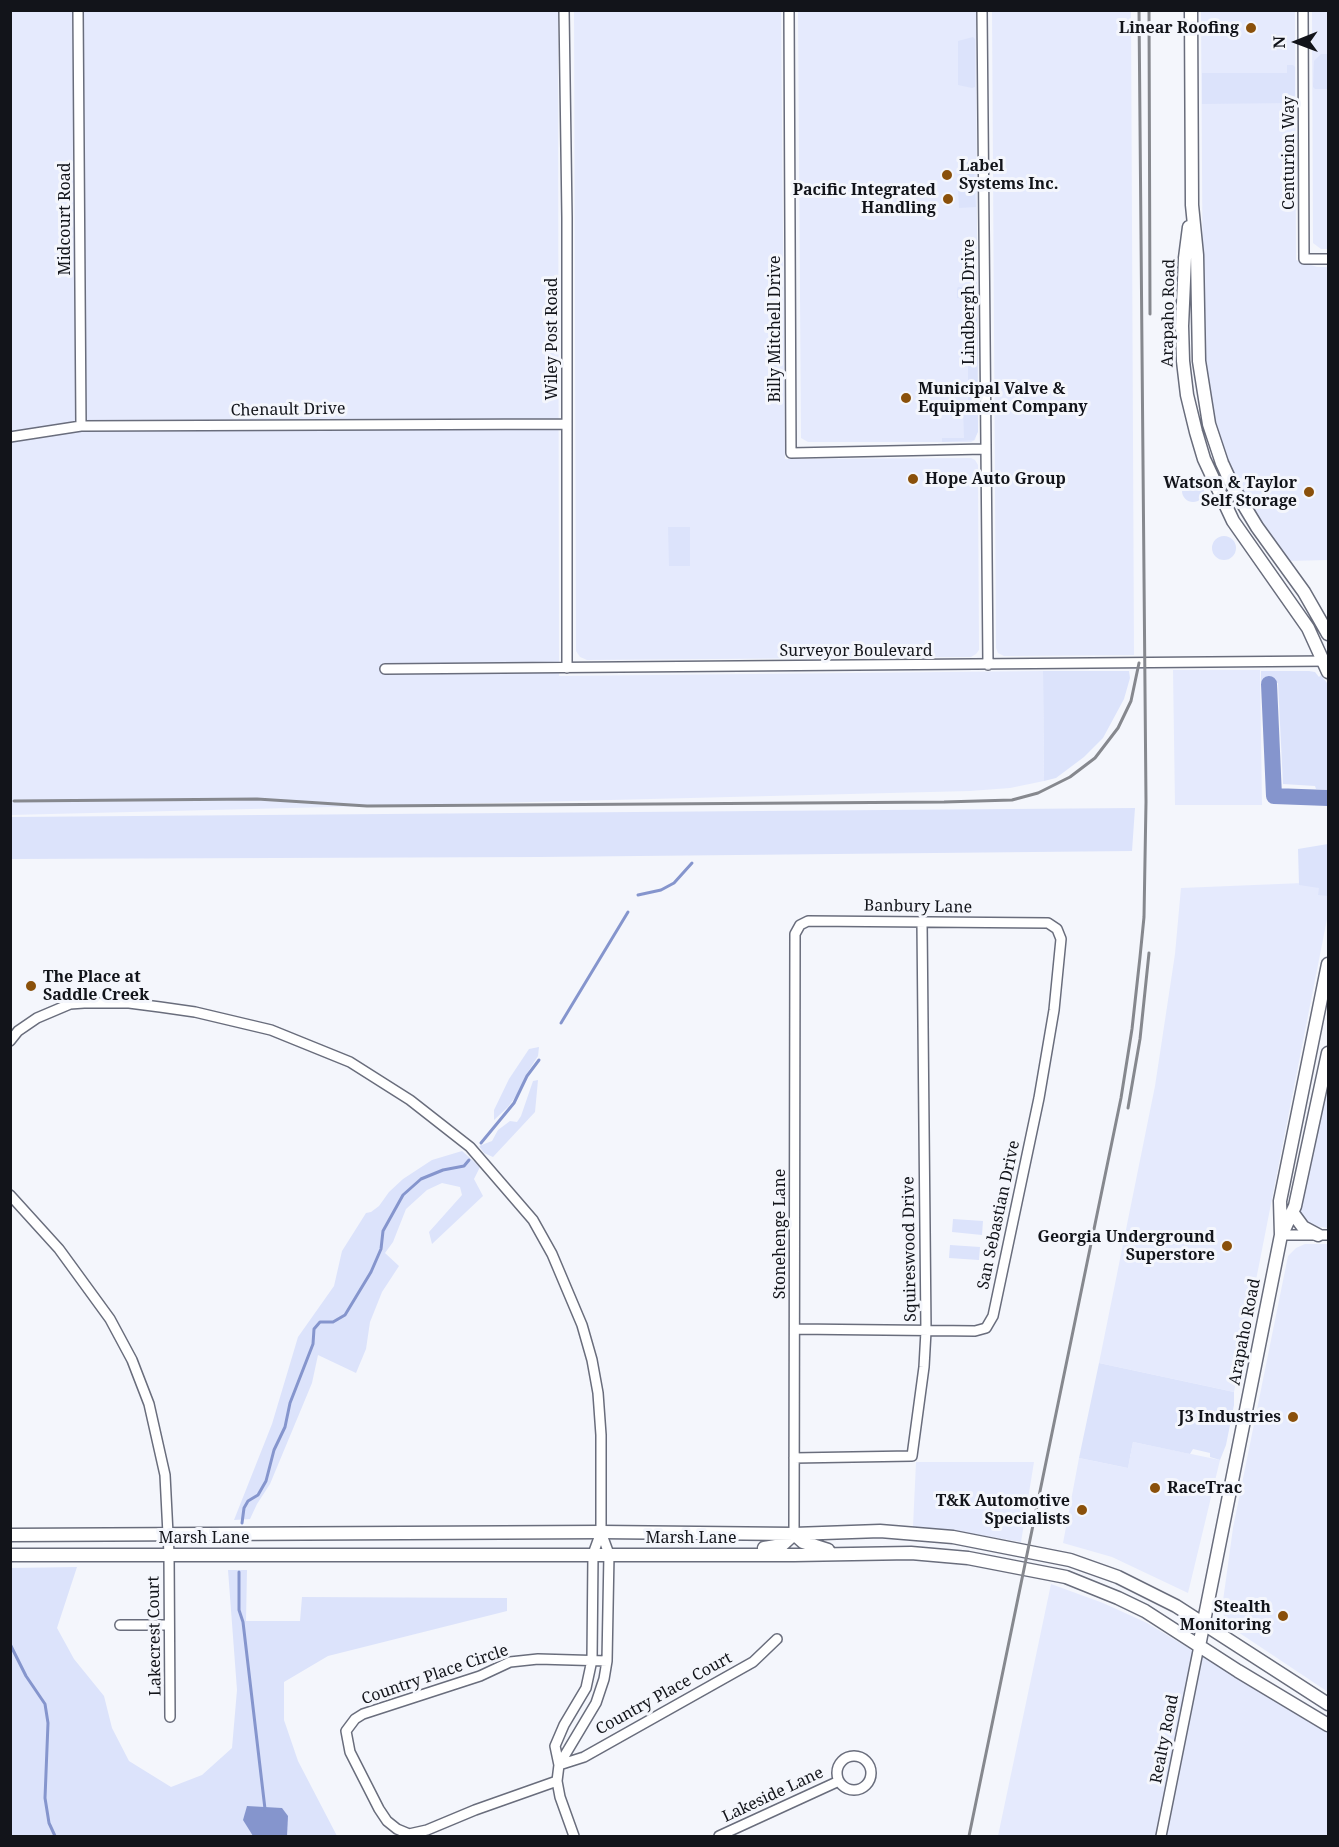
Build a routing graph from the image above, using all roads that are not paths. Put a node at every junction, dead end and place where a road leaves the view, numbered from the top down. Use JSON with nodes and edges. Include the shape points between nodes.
{"nodes":[{"id":1,"x":78,"y":10,"type":"edge"},
{"id":2,"x":564,"y":10,"type":"edge"},
{"id":3,"x":789,"y":10,"type":"edge"},
{"id":4,"x":982,"y":10,"type":"edge"},
{"id":5,"x":1191,"y":10,"type":"edge"},
{"id":6,"x":1304,"y":10,"type":"edge"},
{"id":7,"x":1192,"y":205,"type":"junction"},
{"id":8,"x":1329,"y":259,"type":"edge"},
{"id":9,"x":566,"y":424,"type":"junction"},
{"id":10,"x":81,"y":426,"type":"junction"},
{"id":11,"x":10,"y":436,"type":"edge"},
{"id":12,"x":985,"y":449,"type":"junction"},
{"id":13,"x":1234,"y":489,"type":"junction"},
{"id":14,"x":1220,"y":496,"type":"junction"},
{"id":15,"x":1329,"y":634,"type":"edge"},
{"id":16,"x":988,"y":665,"type":"junction"},
{"id":17,"x":1327,"y":665,"type":"edge"},
{"id":18,"x":567,"y":668,"type":"junction"},
{"id":19,"x":385,"y":669,"type":"dead end"},
{"id":20,"x":922,"y":922,"type":"junction"},
{"id":21,"x":1047,"y":923,"type":"joint"},
{"id":22,"x":795,"y":934,"type":"joint"},
{"id":23,"x":1329,"y":964,"type":"edge"},
{"id":24,"x":10,"y":1041,"type":"edge"},
{"id":25,"x":1329,"y":1053,"type":"edge"},
{"id":26,"x":10,"y":1195,"type":"edge"},
{"id":27,"x":1292,"y":1212,"type":"junction"},
{"id":28,"x":1281,"y":1235,"type":"junction"},
{"id":29,"x":1323,"y":1235,"type":"edge"},
{"id":30,"x":795,"y":1329,"type":"junction"},
{"id":31,"x":926,"y":1331,"type":"junction"},
{"id":32,"x":794,"y":1458,"type":"junction"},
{"id":33,"x":601,"y":1532,"type":"junction"},
{"id":34,"x":794,"y":1534,"type":"junction"},
{"id":35,"x":12,"y":1535,"type":"edge"},
{"id":36,"x":168,"y":1535,"type":"junction"},
{"id":37,"x":169,"y":1554,"type":"junction"},
{"id":38,"x":593,"y":1554,"type":"junction"},
{"id":39,"x":609,"y":1554,"type":"junction"},
{"id":40,"x":840,"y":1554,"type":"junction"},
{"id":41,"x":13,"y":1555,"type":"edge"},
{"id":42,"x":740,"y":1555,"type":"junction"},
{"id":43,"x":1205,"y":1624,"type":"junction"},
{"id":44,"x":120,"y":1625,"type":"dead end"},
{"id":45,"x":169,"y":1625,"type":"junction"},
{"id":46,"x":777,"y":1639,"type":"dead end"},
{"id":47,"x":1199,"y":1647,"type":"junction"},
{"id":48,"x":592,"y":1660,"type":"junction"},
{"id":49,"x":607,"y":1661,"type":"junction"},
{"id":50,"x":1329,"y":1704,"type":"edge"},
{"id":51,"x":170,"y":1717,"type":"dead end"},
{"id":52,"x":1329,"y":1725,"type":"edge"},
{"id":53,"x":559,"y":1765,"type":"junction"},
{"id":54,"x":557,"y":1781,"type":"junction"},
{"id":55,"x":839,"y":1781,"type":"dead end"},
{"id":56,"x":574,"y":1836,"type":"edge"},
{"id":57,"x":718,"y":1836,"type":"edge"},
{"id":58,"x":1161,"y":1836,"type":"edge"}],
"edges":[{"from":1,"to":10,"type":"street","name":"Midcourt Road"},
{"from":2,"to":9,"type":"street","name":"Wiley Post Road"},
{"from":3,"to":12,"type":"street","name":"Billy Mitchell Drive","via":[[790,453]]},
{"from":4,"to":12,"type":"street","name":"Lindbergh Drive"},
{"from":5,"to":7,"type":"main road","name":"Arapaho Road"},
{"from":6,"to":8,"type":"street","name":"Centurion Way","via":[[1304,259]]},
{"from":7,"to":13,"type":"main road","name":"Arapaho Road","via":[[1202,387],[1209,424]]},
{"from":7,"to":14,"type":"main road","name":"Arapaho Road","via":[[1185,258],[1183,361],[1196,432]]},
{"from":9,"to":10,"type":"street","name":"Chenault Drive"},
{"from":9,"to":18,"type":"street","name":"Wiley Post Road"},
{"from":10,"to":11,"type":"street","name":"Chenault Drive"},
{"from":12,"to":16,"type":"street","name":"Lindbergh Drive"},
{"from":13,"to":14,"type":"main road"},
{"from":13,"to":15,"type":"main road","name":"Arapaho Road"},
{"from":14,"to":17,"type":"main road","name":"Arapaho Road","via":[[1233,521],[1308,628]]},
{"from":16,"to":17,"type":"street","name":"Surveyor Boulevard"},
{"from":16,"to":18,"type":"street","name":"Surveyor Boulevard"},
{"from":18,"to":19,"type":"street","name":"Surveyor Boulevard"},
{"from":20,"to":21,"type":"street","name":"Banbury Lane"},
{"from":20,"to":22,"type":"street","name":"Banbury Lane","via":[[808,921]]},
{"from":20,"to":31,"type":"street","name":"Squireswood Drive"},
{"from":21,"to":31,"type":"street","name":"San Sebastian Drive","via":[[1057,929],[1060,939],[1054,1010],[993,1316],[986,1328],[975,1331]]},
{"from":22,"to":30,"type":"street","name":"Stonehenge Lane"},
{"from":23,"to":28,"type":"main road","name":"Arapaho Road","via":[[1280,1201]]},
{"from":24,"to":33,"type":"street","via":[[37,1018],[70,1004],[129,1003],[195,1012],[271,1030],[350,1062],[446,1126],[470,1147],[533,1220],[571,1296],[592,1360],[598,1393]]},
{"from":25,"to":27,"type":"main road","name":"Arapaho Road"},
{"from":26,"to":36,"type":"street","name":"Lakecrest Court","via":[[87,1285],[132,1360],[162,1454]]},
{"from":27,"to":28,"type":"main road","name":"Arapaho Road"},
{"from":27,"to":29,"type":"main road","via":[[1303,1227]]},
{"from":28,"to":29,"type":"street"},
{"from":28,"to":43,"type":"main road","name":"Arapaho Road"},
{"from":30,"to":31,"type":"street","name":"San Sebastian Drive"},
{"from":30,"to":32,"type":"street","name":"Stonehenge Lane"},
{"from":31,"to":32,"type":"street","name":"Squireswood Drive","via":[[912,1456]]},
{"from":32,"to":34,"type":"street","name":"Stonehenge Lane"},
{"from":33,"to":34,"type":"main road","name":"Marsh Lane"},
{"from":33,"to":36,"type":"main road","name":"Marsh Lane"},
{"from":33,"to":38,"type":"street"},
{"from":33,"to":39,"type":"street"},
{"from":34,"to":40,"type":"main road","via":[[810,1545]]},
{"from":34,"to":42,"type":"main road","via":[[782,1545],[746,1550]]},
{"from":34,"to":43,"type":"main road","name":"Marsh Lane","via":[[913,1533],[1070,1560],[1118,1577]]},
{"from":35,"to":36,"type":"main road","name":"Marsh Lane"},
{"from":36,"to":37,"type":"street","name":"Lakecrest Court"},
{"from":37,"to":38,"type":"main road","name":"Marsh Lane"},
{"from":37,"to":41,"type":"main road","name":"Marsh Lane"},
{"from":37,"to":45,"type":"street","name":"Lakecrest Court"},
{"from":38,"to":39,"type":"main road","name":"Marsh Lane"},
{"from":38,"to":48,"type":"street"},
{"from":39,"to":42,"type":"main road","name":"Marsh Lane"},
{"from":39,"to":49,"type":"street"},
{"from":40,"to":42,"type":"main road","name":"Marsh Lane"},
{"from":40,"to":47,"type":"main road","name":"Marsh Lane","via":[[911,1552],[1000,1563],[1066,1577],[1145,1611]]},
{"from":43,"to":47,"type":"main road","name":"Arapaho Road"},
{"from":43,"to":50,"type":"main road","name":"Marsh Lane"},
{"from":44,"to":45,"type":"street"},
{"from":45,"to":51,"type":"street","name":"Lakecrest Court"},
{"from":46,"to":53,"type":"street","name":"Country Place Court","via":[[753,1662],[584,1757]]},
{"from":47,"to":52,"type":"main road","name":"Marsh Lane"},
{"from":47,"to":58,"type":"street","name":"Realty Road"},
{"from":48,"to":49,"type":"street","name":"Country Place Circle"},
{"from":48,"to":53,"type":"street","via":[[586,1688],[555,1746]]},
{"from":48,"to":54,"type":"street","name":"Country Place Circle","via":[[510,1662],[480,1676],[363,1714],[346,1731],[350,1752],[379,1809],[387,1821],[409,1834]]},
{"from":49,"to":53,"type":"street","via":[[600,1694]]},
{"from":53,"to":54,"type":"street"},
{"from":54,"to":56,"type":"street"},
{"from":55,"to":57,"type":"street","name":"Lakeside Lane"}]}
